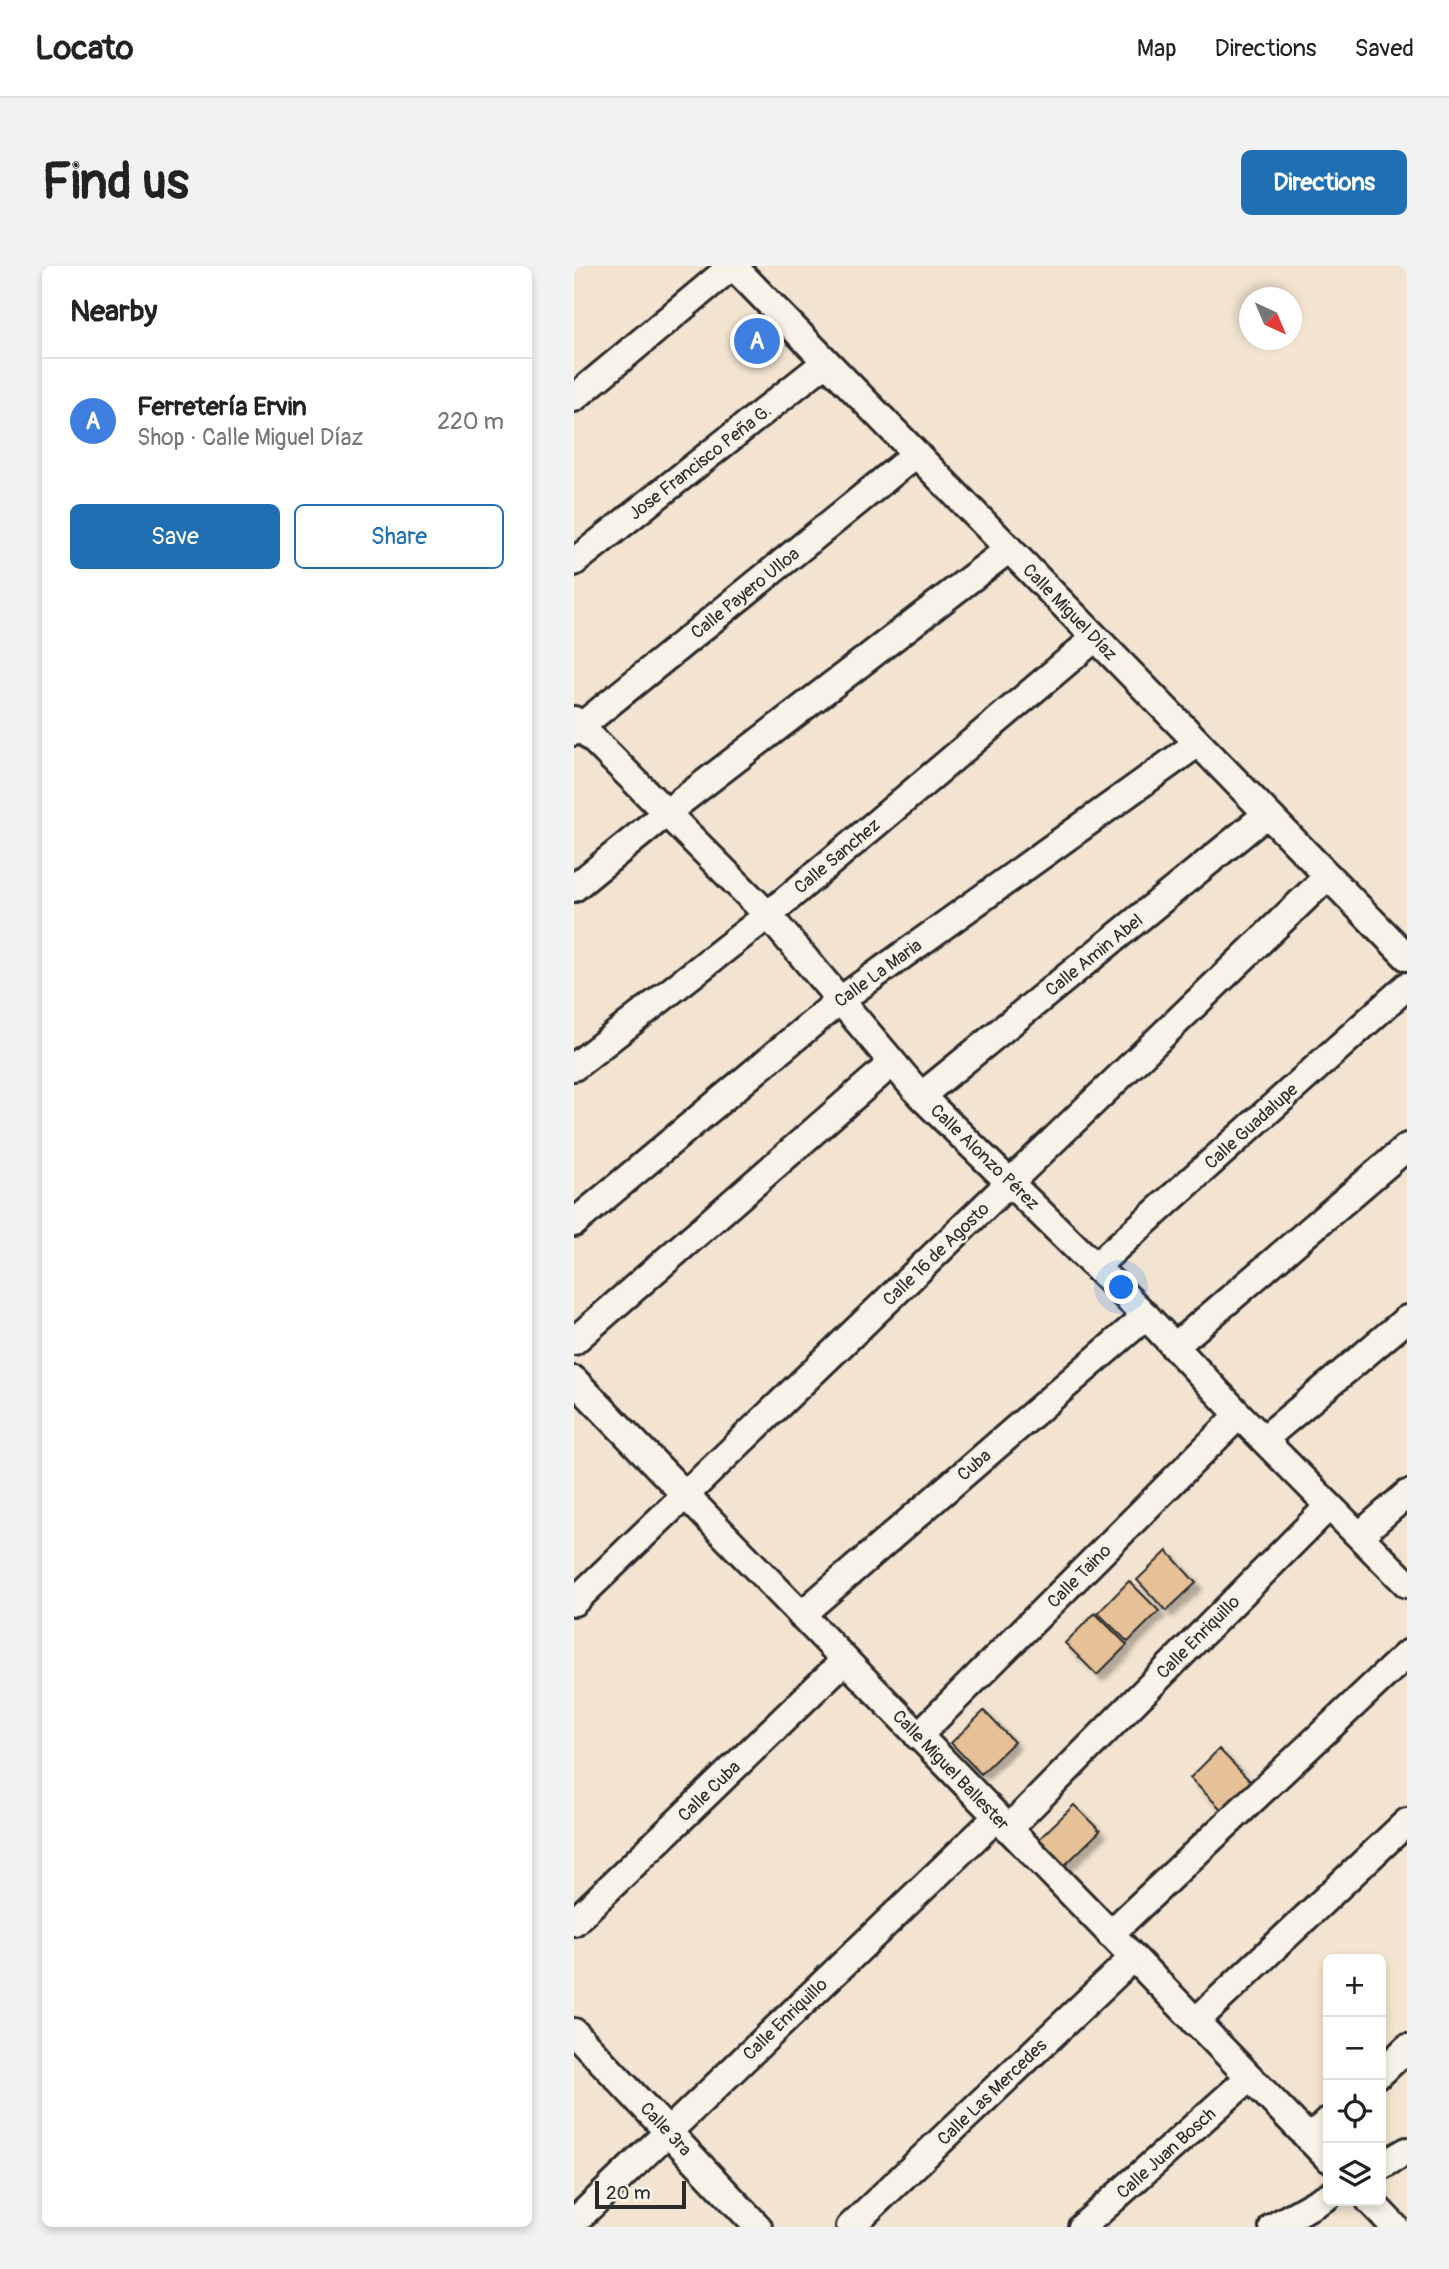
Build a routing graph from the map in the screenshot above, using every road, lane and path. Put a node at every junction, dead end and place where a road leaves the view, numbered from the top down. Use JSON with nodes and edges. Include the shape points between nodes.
{"nodes":[{"id":1,"x":733,"y":266,"type":"edge"},
{"id":2,"x":826,"y":362,"type":"junction"},
{"id":3,"x":574,"y":398,"type":"edge"},
{"id":4,"x":916,"y":454,"type":"junction"},
{"id":5,"x":1009,"y":549,"type":"junction"},
{"id":6,"x":574,"y":562,"type":"edge"},
{"id":7,"x":1095,"y":638,"type":"junction"},
{"id":8,"x":576,"y":727,"type":"edge"},
{"id":9,"x":1198,"y":743,"type":"junction"},
{"id":10,"x":666,"y":813,"type":"junction"},
{"id":11,"x":1267,"y":814,"type":"junction"},
{"id":12,"x":1328,"y":876,"type":"junction"},
{"id":13,"x":574,"y":888,"type":"edge"},
{"id":14,"x":768,"y":915,"type":"junction"},
{"id":15,"x":1407,"y":957,"type":"edge"},
{"id":16,"x":1407,"y":986,"type":"edge"},
{"id":17,"x":839,"y":1001,"type":"junction"},
{"id":18,"x":892,"y":1063,"type":"junction"},
{"id":19,"x":574,"y":1067,"type":"edge"},
{"id":20,"x":921,"y":1096,"type":"junction"},
{"id":21,"x":1407,"y":1147,"type":"edge"},
{"id":22,"x":1011,"y":1182,"type":"junction"},
{"id":23,"x":574,"y":1223,"type":"edge"},
{"id":24,"x":1096,"y":1266,"type":"junction"},
{"id":25,"x":1146,"y":1316,"type":"junction"},
{"id":26,"x":1407,"y":1319,"type":"edge"},
{"id":27,"x":574,"y":1341,"type":"edge"},
{"id":28,"x":1174,"y":1347,"type":"junction"},
{"id":29,"x":574,"y":1380,"type":"edge"},
{"id":30,"x":1239,"y":1415,"type":"junction"},
{"id":31,"x":1264,"y":1439,"type":"junction"},
{"id":32,"x":1407,"y":1494,"type":"edge"},
{"id":33,"x":685,"y":1495,"type":"junction"},
{"id":34,"x":1329,"y":1506,"type":"junction"},
{"id":35,"x":1360,"y":1535,"type":"junction"},
{"id":36,"x":1407,"y":1584,"type":"edge"},
{"id":37,"x":574,"y":1602,"type":"edge"},
{"id":38,"x":801,"y":1615,"type":"junction"},
{"id":39,"x":1407,"y":1654,"type":"edge"},
{"id":40,"x":845,"y":1660,"type":"junction"},
{"id":41,"x":918,"y":1736,"type":"junction"},
{"id":42,"x":1407,"y":1822,"type":"edge"},
{"id":43,"x":1002,"y":1823,"type":"junction"},
{"id":44,"x":574,"y":1922,"type":"edge"},
{"id":45,"x":1110,"y":1934,"type":"junction"},
{"id":46,"x":1133,"y":1958,"type":"junction"},
{"id":47,"x":1195,"y":2022,"type":"junction"},
{"id":48,"x":574,"y":2032,"type":"edge"},
{"id":49,"x":1407,"y":2048,"type":"edge"},
{"id":50,"x":1386,"y":2068,"type":"edge"},
{"id":51,"x":1249,"y":2078,"type":"junction"},
{"id":52,"x":1323,"y":2126,"type":"edge"},
{"id":53,"x":668,"y":2132,"type":"junction"},
{"id":54,"x":1309,"y":2139,"type":"junction"},
{"id":55,"x":1407,"y":2151,"type":"edge"},
{"id":56,"x":1323,"y":2153,"type":"edge"},
{"id":57,"x":1386,"y":2163,"type":"edge"},
{"id":58,"x":1323,"y":2199,"type":"edge"},
{"id":59,"x":1375,"y":2206,"type":"edge"},
{"id":60,"x":574,"y":2222,"type":"edge"},
{"id":61,"x":758,"y":2227,"type":"edge"},
{"id":62,"x":850,"y":2227,"type":"edge"},
{"id":63,"x":1082,"y":2227,"type":"edge"},
{"id":64,"x":1273,"y":2227,"type":"edge"},
{"id":65,"x":1395,"y":2227,"type":"edge"}],
"edges":[{"from":1,"to":2,"type":"street","name":"Calle Miguel Díaz"},
{"from":1,"to":3,"type":"street"},
{"from":2,"to":4,"type":"street","name":"Calle Miguel Díaz"},
{"from":2,"to":6,"type":"street","name":"Jose Francisco Peña G."},
{"from":4,"to":5,"type":"street","name":"Calle Miguel Díaz"},
{"from":4,"to":8,"type":"street","name":"Calle Payero Ulloa"},
{"from":5,"to":7,"type":"street","name":"Calle Miguel Díaz"},
{"from":5,"to":10,"type":"street"},
{"from":7,"to":9,"type":"street","name":"Calle Miguel Díaz"},
{"from":7,"to":14,"type":"street","name":"Calle Sanchez"},
{"from":8,"to":10,"type":"street","name":"Calle Alonzo Pérez"},
{"from":9,"to":11,"type":"street","name":"Calle Miguel Díaz"},
{"from":9,"to":17,"type":"street","name":"Calle La Maria"},
{"from":10,"to":13,"type":"street"},
{"from":10,"to":14,"type":"street","name":"Calle Alonzo Pérez"},
{"from":11,"to":12,"type":"street","name":"Calle Miguel Díaz"},
{"from":11,"to":20,"type":"street","name":"Calle Amin Abel"},
{"from":12,"to":15,"type":"street","name":"Calle Miguel Díaz"},
{"from":12,"to":22,"type":"street","name":"Calle 16 de Agosto"},
{"from":14,"to":17,"type":"street","name":"Calle Alonzo Pérez"},
{"from":14,"to":19,"type":"street","name":"Calle Sanchez"},
{"from":16,"to":24,"type":"street","name":"Calle Guadalupe"},
{"from":17,"to":18,"type":"street","name":"Calle Alonzo Pérez"},
{"from":17,"to":23,"type":"street","name":"Calle La Maria"},
{"from":18,"to":20,"type":"street","name":"Calle Alonzo Pérez"},
{"from":18,"to":27,"type":"street"},
{"from":20,"to":22,"type":"street","name":"Calle Alonzo Pérez"},
{"from":21,"to":28,"type":"street"},
{"from":22,"to":24,"type":"street","name":"Calle Alonzo Pérez"},
{"from":22,"to":33,"type":"street","name":"Calle 16 de Agosto"},
{"from":24,"to":25,"type":"street","name":"Calle Alonzo Pérez"},
{"from":25,"to":28,"type":"street","name":"Calle Alonzo Pérez"},
{"from":25,"to":38,"type":"street","name":"Cuba"},
{"from":26,"to":31,"type":"street"},
{"from":28,"to":30,"type":"street","name":"Calle Alonzo Pérez"},
{"from":29,"to":33,"type":"street","name":"Calle Miguel Ballester"},
{"from":30,"to":31,"type":"street","name":"Calle Alonzo Pérez"},
{"from":30,"to":41,"type":"street","name":"Calle Taino"},
{"from":31,"to":34,"type":"street","name":"Calle Alonzo Pérez"},
{"from":32,"to":35,"type":"street"},
{"from":33,"to":37,"type":"street","name":"Calle 16 de Agosto"},
{"from":33,"to":38,"type":"street","name":"Calle Miguel Ballester"},
{"from":34,"to":35,"type":"street","name":"Calle Alonzo Pérez"},
{"from":34,"to":43,"type":"street","name":"Calle Enriquillo"},
{"from":35,"to":36,"type":"street","name":"Calle Alonzo Pérez"},
{"from":38,"to":40,"type":"street","name":"Calle Miguel Ballester"},
{"from":39,"to":45,"type":"street"},
{"from":40,"to":41,"type":"street","name":"Calle Miguel Ballester"},
{"from":40,"to":44,"type":"street","name":"Calle Cuba"},
{"from":41,"to":43,"type":"street","name":"Calle Miguel Ballester"},
{"from":42,"to":47,"type":"street"},
{"from":43,"to":45,"type":"street","name":"Calle Miguel Ballester"},
{"from":43,"to":53,"type":"street","name":"Calle Enriquillo"},
{"from":45,"to":46,"type":"street","name":"Calle Miguel Ballester"},
{"from":46,"to":47,"type":"street","name":"Calle Miguel Ballester"},
{"from":46,"to":62,"type":"street","name":"Calle Las Mercedes"},
{"from":47,"to":51,"type":"street","name":"Calle Miguel Ballester"},
{"from":48,"to":53,"type":"street","name":"Calle 3ra"},
{"from":49,"to":50,"type":"street"},
{"from":51,"to":54,"type":"street","name":"Calle Miguel Ballester"},
{"from":51,"to":63,"type":"street","name":"Calle Juan Bosch"},
{"from":52,"to":54,"type":"street"},
{"from":53,"to":60,"type":"street","name":"Calle Enriquillo"},
{"from":53,"to":61,"type":"street","name":"Calle 3ra"},
{"from":54,"to":56,"type":"street","name":"Calle Miguel Ballester"},
{"from":55,"to":57,"type":"street"},
{"from":58,"to":64,"type":"street"},
{"from":59,"to":65,"type":"street"}]}
